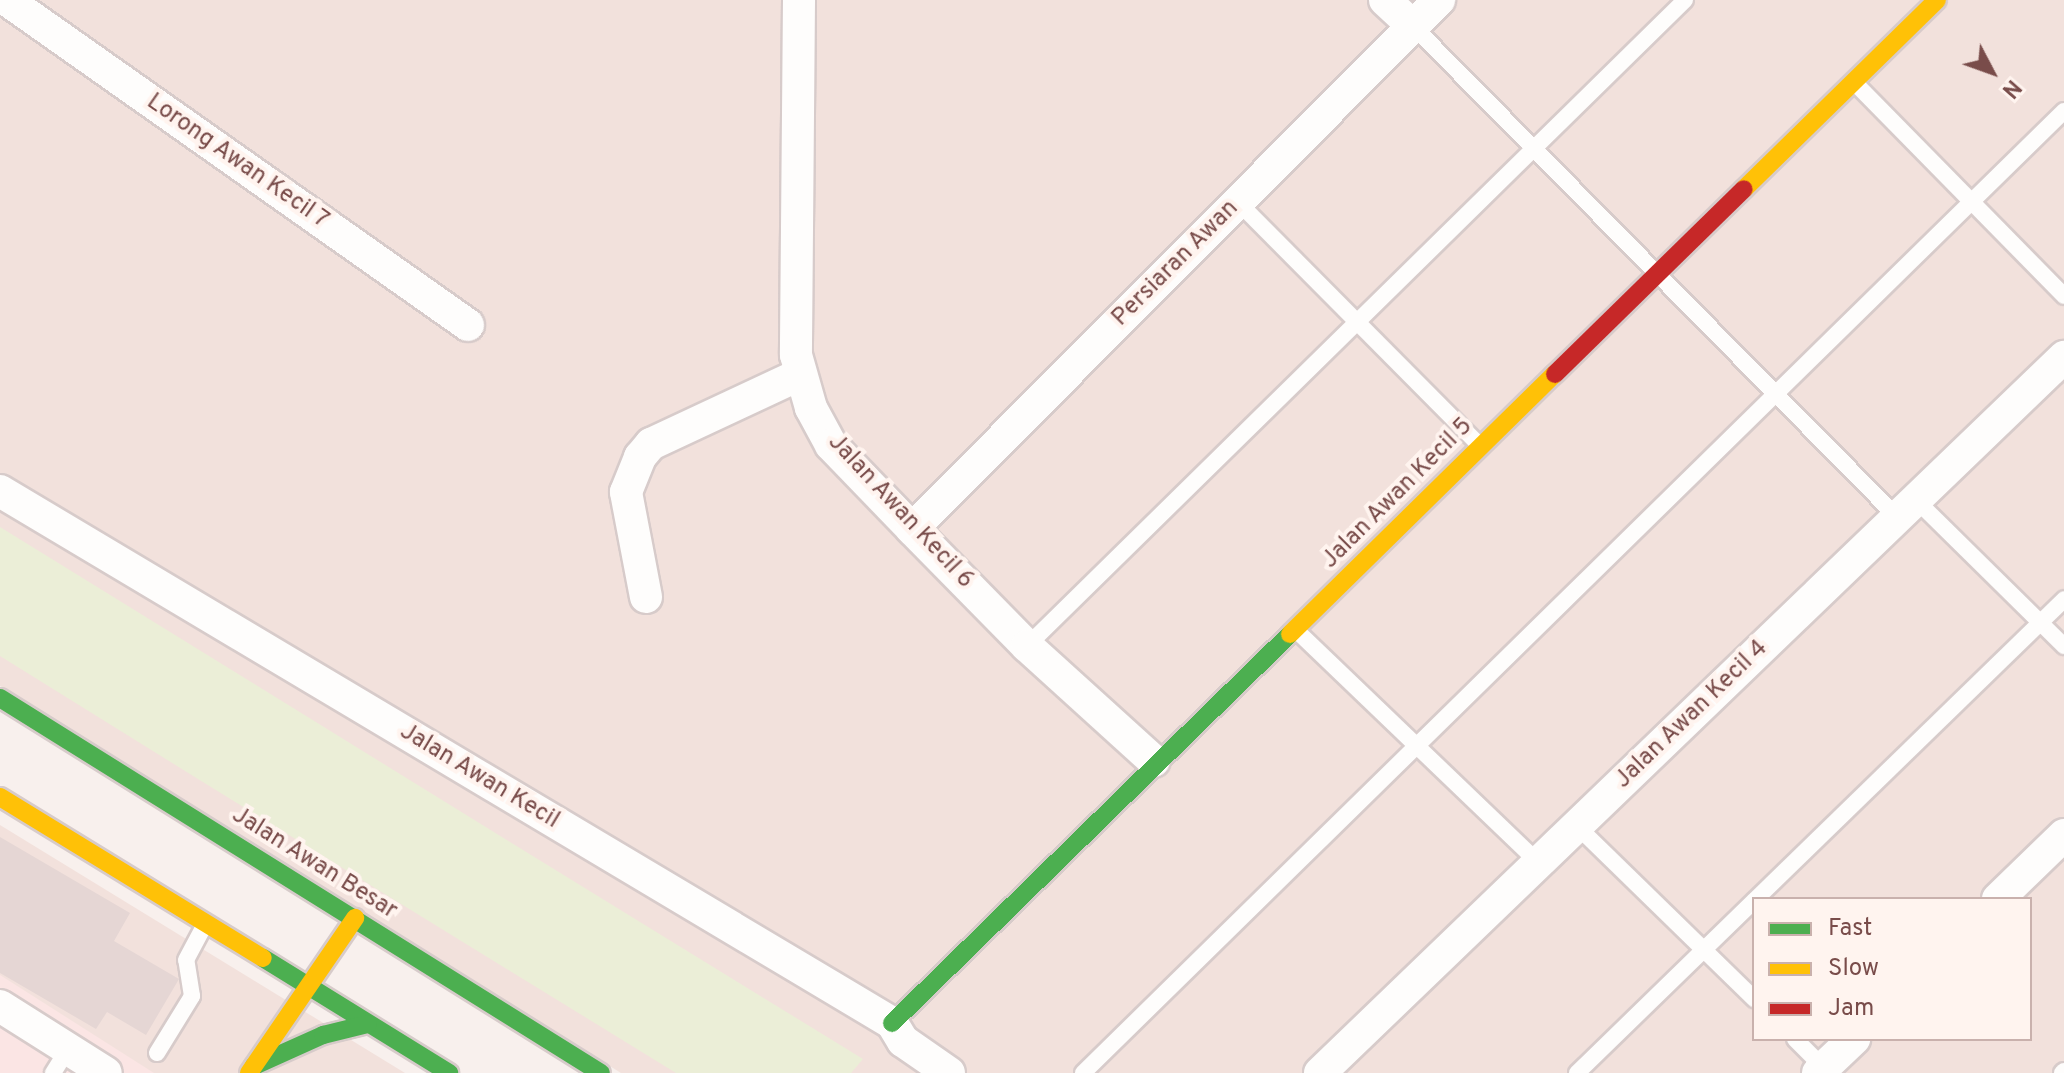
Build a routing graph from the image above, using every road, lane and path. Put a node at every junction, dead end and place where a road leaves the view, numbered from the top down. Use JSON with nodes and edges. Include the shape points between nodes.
{"nodes":[{"id":1,"x":7,"y":0,"type":"edge"},
{"id":2,"x":799,"y":0,"type":"edge"},
{"id":3,"x":1385,"y":0,"type":"edge"},
{"id":4,"x":1439,"y":0,"type":"edge"},
{"id":5,"x":1685,"y":0,"type":"edge"},
{"id":6,"x":1937,"y":0,"type":"edge"},
{"id":7,"x":1413,"y":26,"type":"junction"},
{"id":8,"x":1856,"y":84,"type":"junction"},
{"id":9,"x":2064,"y":111,"type":"edge"},
{"id":10,"x":1536,"y":147,"type":"junction"},
{"id":11,"x":1972,"y":201,"type":"junction"},
{"id":12,"x":1238,"y":202,"type":"junction"},
{"id":13,"x":1659,"y":273,"type":"junction"},
{"id":14,"x":2064,"y":296,"type":"edge"},
{"id":15,"x":1357,"y":322,"type":"junction"},
{"id":16,"x":468,"y":325,"type":"dead end"},
{"id":17,"x":2064,"y":357,"type":"edge"},
{"id":18,"x":799,"y":375,"type":"junction"},
{"id":19,"x":1776,"y":393,"type":"junction"},
{"id":20,"x":1480,"y":446,"type":"junction"},
{"id":21,"x":0,"y":491,"type":"edge"},
{"id":22,"x":1906,"y":508,"type":"junction"},
{"id":23,"x":912,"y":529,"type":"junction"},
{"id":24,"x":646,"y":597,"type":"dead end"},
{"id":25,"x":2064,"y":599,"type":"edge"},
{"id":26,"x":2039,"y":623,"type":"junction"},
{"id":27,"x":1295,"y":630,"type":"junction"},
{"id":28,"x":1027,"y":646,"type":"junction"},
{"id":29,"x":2064,"y":646,"type":"edge"},
{"id":30,"x":0,"y":698,"type":"edge"},
{"id":31,"x":1417,"y":746,"type":"junction"},
{"id":32,"x":1154,"y":761,"type":"junction"},
{"id":33,"x":0,"y":797,"type":"edge"},
{"id":34,"x":1577,"y":826,"type":"junction"},
{"id":35,"x":2064,"y":835,"type":"edge"},
{"id":36,"x":1539,"y":863,"type":"junction"},
{"id":37,"x":1758,"y":897,"type":"edge"},
{"id":38,"x":2000,"y":897,"type":"edge"},
{"id":39,"x":1752,"y":903,"type":"edge"},
{"id":40,"x":355,"y":918,"type":"junction"},
{"id":41,"x":204,"y":926,"type":"junction"},
{"id":42,"x":1704,"y":950,"type":"junction"},
{"id":43,"x":252,"y":955,"type":"junction"},
{"id":44,"x":255,"y":978,"type":"dead end"},
{"id":45,"x":307,"y":989,"type":"junction"},
{"id":46,"x":1752,"y":997,"type":"edge"},
{"id":47,"x":0,"y":1006,"type":"edge"},
{"id":48,"x":259,"y":1018,"type":"dead end"},
{"id":49,"x":892,"y":1023,"type":"junction"},
{"id":50,"x":368,"y":1024,"type":"junction"},
{"id":51,"x":1797,"y":1041,"type":"edge"},
{"id":52,"x":1852,"y":1041,"type":"edge"},
{"id":53,"x":157,"y":1053,"type":"dead end"},
{"id":54,"x":61,"y":1061,"type":"edge"},
{"id":55,"x":252,"y":1070,"type":"edge"},
{"id":56,"x":1821,"y":1070,"type":"edge"},
{"id":57,"x":106,"y":1073,"type":"edge"},
{"id":58,"x":449,"y":1073,"type":"edge"},
{"id":59,"x":601,"y":1073,"type":"edge"},
{"id":60,"x":949,"y":1073,"type":"edge"},
{"id":61,"x":1083,"y":1073,"type":"edge"},
{"id":62,"x":1320,"y":1073,"type":"edge"},
{"id":63,"x":1577,"y":1073,"type":"edge"}],
"edges":[{"from":1,"to":16,"type":"street","name":"Lorong Awan Kecil 7"},
{"from":2,"to":18,"type":"street","name":"Jalan Awan Kecil 6"},
{"from":3,"to":7,"type":"street"},
{"from":4,"to":7,"type":"street","name":"Persiaran Awan"},
{"from":5,"to":10,"type":"lane"},
{"from":6,"to":8,"type":"street","name":"Jalan Awan Kecil 5"},
{"from":7,"to":10,"type":"lane"},
{"from":7,"to":12,"type":"street","name":"Persiaran Awan"},
{"from":8,"to":11,"type":"lane"},
{"from":8,"to":13,"type":"street","name":"Jalan Awan Kecil 5"},
{"from":9,"to":11,"type":"lane"},
{"from":10,"to":13,"type":"lane"},
{"from":10,"to":15,"type":"lane"},
{"from":11,"to":14,"type":"lane"},
{"from":11,"to":19,"type":"lane"},
{"from":12,"to":15,"type":"lane"},
{"from":12,"to":23,"type":"street","name":"Persiaran Awan"},
{"from":13,"to":19,"type":"lane"},
{"from":13,"to":20,"type":"street","name":"Jalan Awan Kecil 5"},
{"from":15,"to":20,"type":"lane"},
{"from":15,"to":28,"type":"lane"},
{"from":17,"to":22,"type":"street","name":"Jalan Awan Kecil 4"},
{"from":18,"to":23,"type":"street","name":"Jalan Awan Kecil 6","via":[[831,445]]},
{"from":18,"to":24,"type":"street","via":[[651,444],[640,457],[626,492]]},
{"from":19,"to":22,"type":"lane"},
{"from":19,"to":31,"type":"lane"},
{"from":20,"to":27,"type":"street","name":"Jalan Awan Kecil 5"},
{"from":21,"to":49,"type":"street","name":"Jalan Awan Kecil"},
{"from":22,"to":26,"type":"lane"},
{"from":22,"to":34,"type":"street","name":"Jalan Awan Kecil 4"},
{"from":23,"to":28,"type":"street","name":"Jalan Awan Kecil 6"},
{"from":25,"to":26,"type":"lane"},
{"from":26,"to":29,"type":"lane"},
{"from":26,"to":37,"type":"lane"},
{"from":27,"to":31,"type":"lane"},
{"from":27,"to":32,"type":"street","name":"Jalan Awan Kecil 5"},
{"from":28,"to":32,"type":"street","name":"Jalan Awan Kecil 6"},
{"from":30,"to":40,"type":"street","name":"Jalan Awan Besar"},
{"from":31,"to":36,"type":"lane"},
{"from":31,"to":61,"type":"lane"},
{"from":32,"to":49,"type":"street","name":"Jalan Awan Kecil 5"},
{"from":33,"to":41,"type":"street"},
{"from":34,"to":36,"type":"street","name":"Jalan Awan Kecil 4"},
{"from":34,"to":42,"type":"lane"},
{"from":35,"to":38,"type":"street"},
{"from":36,"to":62,"type":"street","name":"Jalan Awan Kecil 4"},
{"from":39,"to":42,"type":"lane"},
{"from":40,"to":45,"type":"street"},
{"from":40,"to":59,"type":"street","name":"Jalan Awan Besar"},
{"from":41,"to":43,"type":"street"},
{"from":41,"to":53,"type":"lane","via":[[186,960],[192,996]]},
{"from":42,"to":46,"type":"lane"},
{"from":42,"to":63,"type":"lane"},
{"from":43,"to":44,"type":"street"},
{"from":43,"to":45,"type":"street"},
{"from":45,"to":50,"type":"street"},
{"from":45,"to":55,"type":"street"},
{"from":47,"to":54,"type":"street"},
{"from":48,"to":55,"type":"street"},
{"from":49,"to":60,"type":"street","name":"Jalan Awan Kecil","via":[[903,1041]]},
{"from":50,"to":55,"type":"street","via":[[323,1035]]},
{"from":50,"to":58,"type":"street"},
{"from":51,"to":56,"type":"lane"},
{"from":52,"to":56,"type":"street"},
{"from":54,"to":57,"type":"street"}]}
